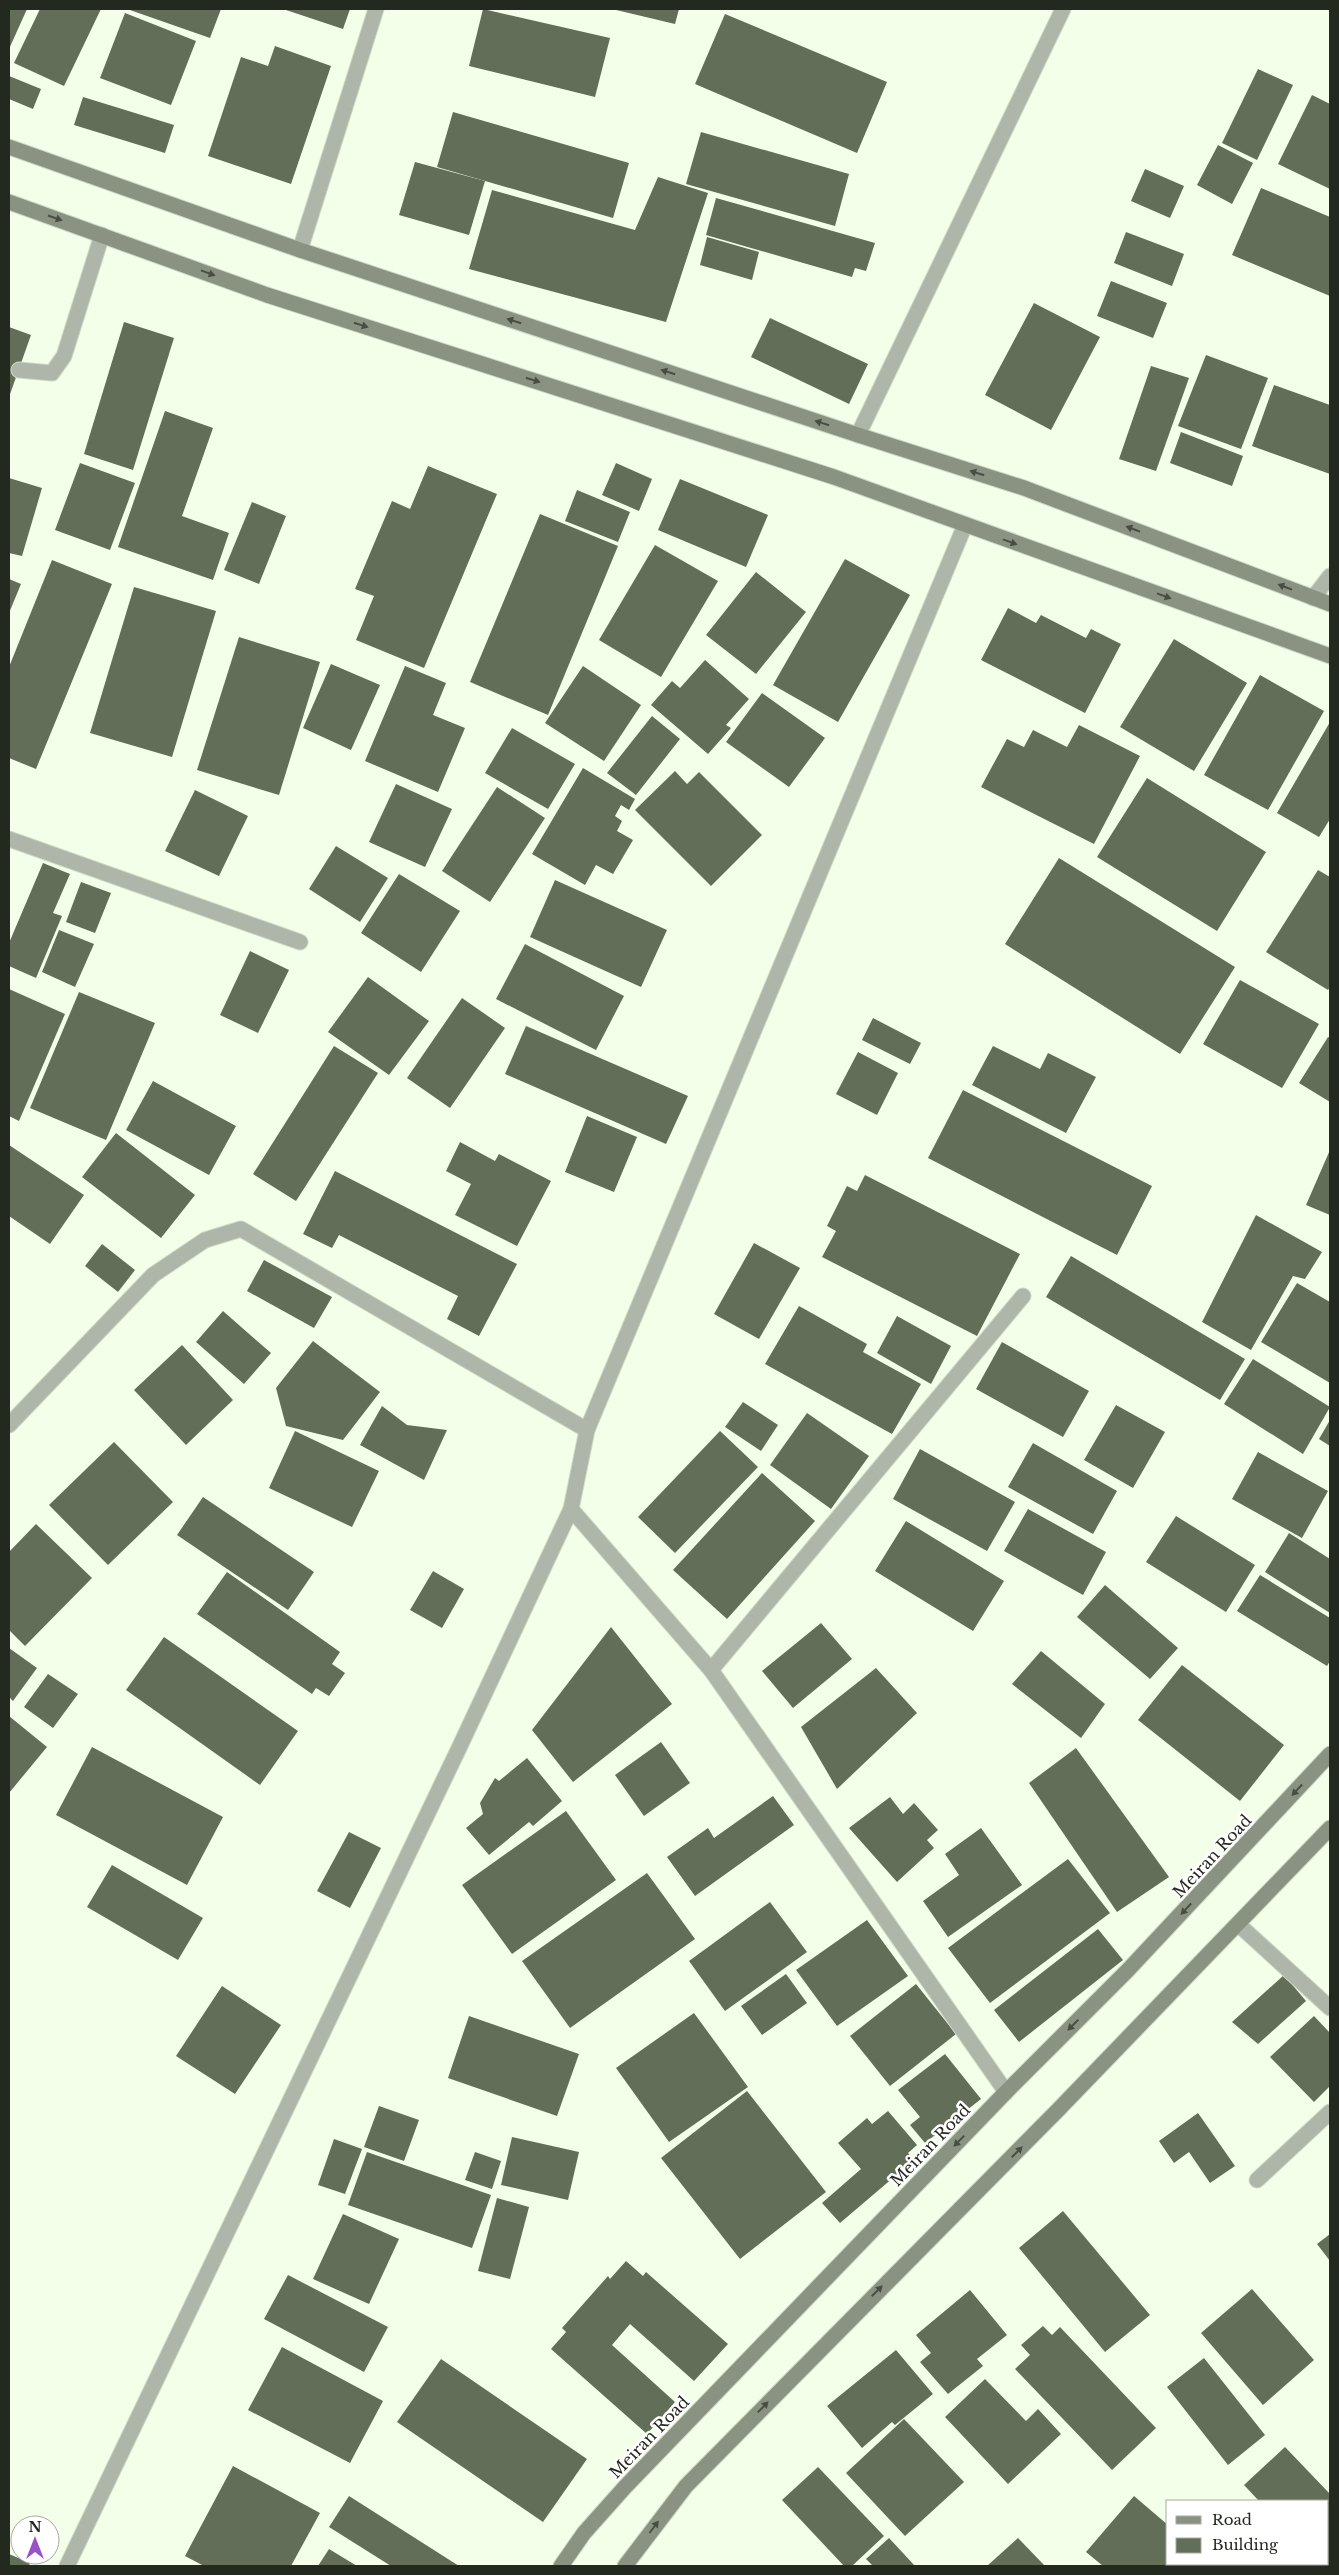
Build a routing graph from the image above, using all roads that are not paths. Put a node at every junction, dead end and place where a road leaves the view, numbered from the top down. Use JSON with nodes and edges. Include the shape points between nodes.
{"nodes":[{"id":1,"x":376,"y":9,"type":"edge"},
{"id":2,"x":1063,"y":9,"type":"edge"},
{"id":3,"x":9,"y":147,"type":"edge"},
{"id":4,"x":9,"y":203,"type":"edge"},
{"id":5,"x":102,"y":235,"type":"junction"},
{"id":6,"x":300,"y":250,"type":"junction"},
{"id":7,"x":19,"y":370,"type":"dead end"},
{"id":8,"x":858,"y":435,"type":"junction"},
{"id":9,"x":964,"y":525,"type":"junction"},
{"id":10,"x":1330,"y":576,"type":"edge"},
{"id":11,"x":1313,"y":598,"type":"junction"},
{"id":12,"x":1330,"y":604,"type":"edge"},
{"id":13,"x":1330,"y":656,"type":"edge"},
{"id":14,"x":9,"y":839,"type":"edge"},
{"id":15,"x":300,"y":942,"type":"dead end"},
{"id":16,"x":1023,"y":1296,"type":"dead end"},
{"id":17,"x":9,"y":1425,"type":"edge"},
{"id":18,"x":588,"y":1430,"type":"junction"},
{"id":19,"x":570,"y":1509,"type":"junction"},
{"id":20,"x":712,"y":1670,"type":"junction"},
{"id":21,"x":1330,"y":1754,"type":"edge"},
{"id":22,"x":1330,"y":1828,"type":"edge"},
{"id":23,"x":1239,"y":1925,"type":"junction"},
{"id":24,"x":1330,"y":2008,"type":"edge"},
{"id":25,"x":1006,"y":2092,"type":"junction"},
{"id":26,"x":1330,"y":2112,"type":"edge"},
{"id":27,"x":1257,"y":2180,"type":"dead end"},
{"id":28,"x":67,"y":2566,"type":"edge"},
{"id":29,"x":561,"y":2566,"type":"edge"},
{"id":30,"x":625,"y":2566,"type":"edge"}],
"edges":[{"from":1,"to":6,"type":"street"},
{"from":2,"to":8,"type":"street"},
{"from":3,"to":6,"type":"street"},
{"from":4,"to":5,"type":"street","one_way":true},
{"from":5,"to":7,"type":"street","via":[[64,356],[52,373]]},
{"from":5,"to":9,"type":"street","one_way":true,"via":[[267,295],[834,477]]},
{"from":8,"to":6,"type":"street","one_way":true},
{"from":11,"to":8,"type":"street","one_way":true,"via":[[1024,488]]},
{"from":9,"to":13,"type":"street","one_way":true},
{"from":9,"to":18,"type":"street"},
{"from":10,"to":11,"type":"street"},
{"from":11,"to":12,"type":"street"},
{"from":14,"to":15,"type":"street"},
{"from":16,"to":20,"type":"street"},
{"from":17,"to":18,"type":"street","via":[[153,1275],[205,1240],[242,1228]]},
{"from":18,"to":19,"type":"street"},
{"from":19,"to":20,"type":"street"},
{"from":19,"to":28,"type":"street","via":[[460,1746]]},
{"from":20,"to":25,"type":"street"},
{"from":21,"to":25,"type":"street","name":"Meiran Road","one_way":true,"via":[[1135,1963]]},
{"from":22,"to":23,"type":"street"},
{"from":23,"to":24,"type":"street"},
{"from":30,"to":23,"type":"street","one_way":true,"via":[[686,2486]]},
{"from":25,"to":29,"type":"street","name":"Meiran Road","one_way":true,"via":[[625,2487],[584,2533]]},
{"from":26,"to":27,"type":"street"}]}
